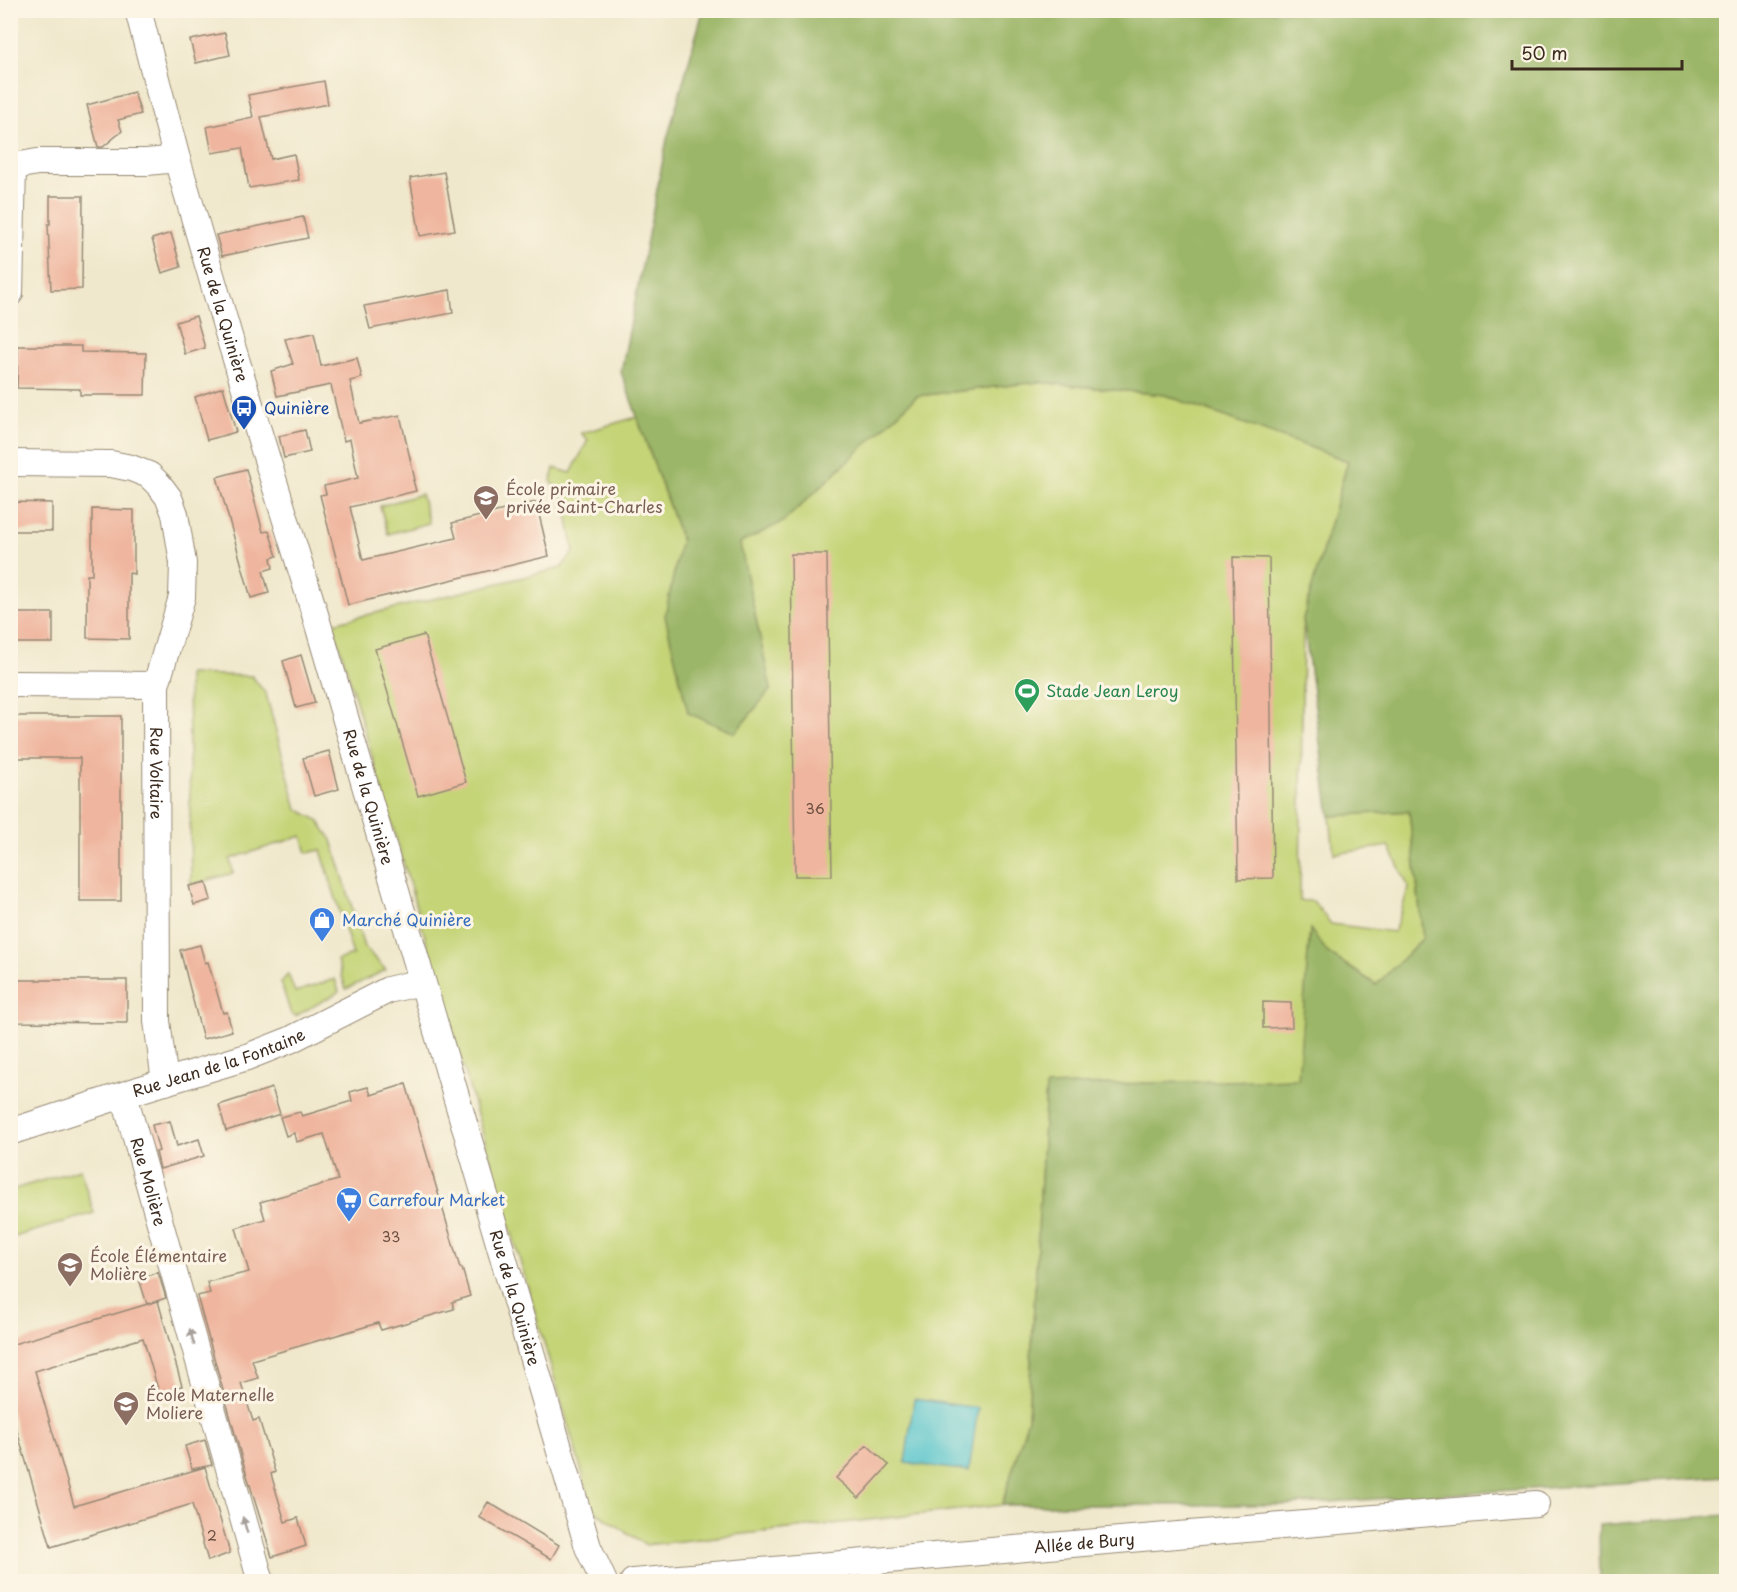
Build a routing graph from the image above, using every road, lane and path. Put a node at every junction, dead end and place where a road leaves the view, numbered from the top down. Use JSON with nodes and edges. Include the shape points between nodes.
{"nodes":[{"id":1,"x":138,"y":10,"type":"edge"},
{"id":2,"x":177,"y":159,"type":"junction"},
{"id":3,"x":12,"y":167,"type":"edge"},
{"id":4,"x":10,"y":293,"type":"edge"},
{"id":5,"x":10,"y":464,"type":"edge"},
{"id":6,"x":10,"y":684,"type":"edge"},
{"id":7,"x":156,"y":685,"type":"junction"},
{"id":8,"x":421,"y":982,"type":"junction"},
{"id":9,"x":165,"y":1082,"type":"junction"},
{"id":10,"x":124,"y":1095,"type":"junction"},
{"id":11,"x":10,"y":1132,"type":"edge"},
{"id":12,"x":1536,"y":1504,"type":"dead end"},
{"id":13,"x":261,"y":1581,"type":"edge"},
{"id":14,"x":604,"y":1581,"type":"edge"},
{"id":15,"x":633,"y":1581,"type":"edge"}],
"edges":[{"from":1,"to":2,"type":"street","name":"Rue de la Quinière"},
{"from":2,"to":3,"type":"street","via":[[37,162]]},
{"from":2,"to":8,"type":"street","name":"Rue de la Quinière"},
{"from":3,"to":4,"type":"street"},
{"from":5,"to":7,"type":"street","name":"Rue Voltaire","via":[[131,468],[148,475],[169,498],[179,530],[182,597]]},
{"from":6,"to":7,"type":"street"},
{"from":7,"to":9,"type":"street","name":"Rue Voltaire","via":[[157,1021]]},
{"from":8,"to":9,"type":"street","name":"Rue Jean de la Fontaine","via":[[388,990],[247,1058]]},
{"from":8,"to":14,"type":"street","name":"Rue de la Quinière","via":[[588,1547]]},
{"from":9,"to":10,"type":"street","name":"Rue Jean de la Fontaine"},
{"from":10,"to":11,"type":"street","name":"Rue Jean de la Fontaine"},
{"from":13,"to":10,"type":"street","name":"Rue Molière","one_way":true},
{"from":12,"to":15,"type":"street","name":"Allée de Bury"}]}
